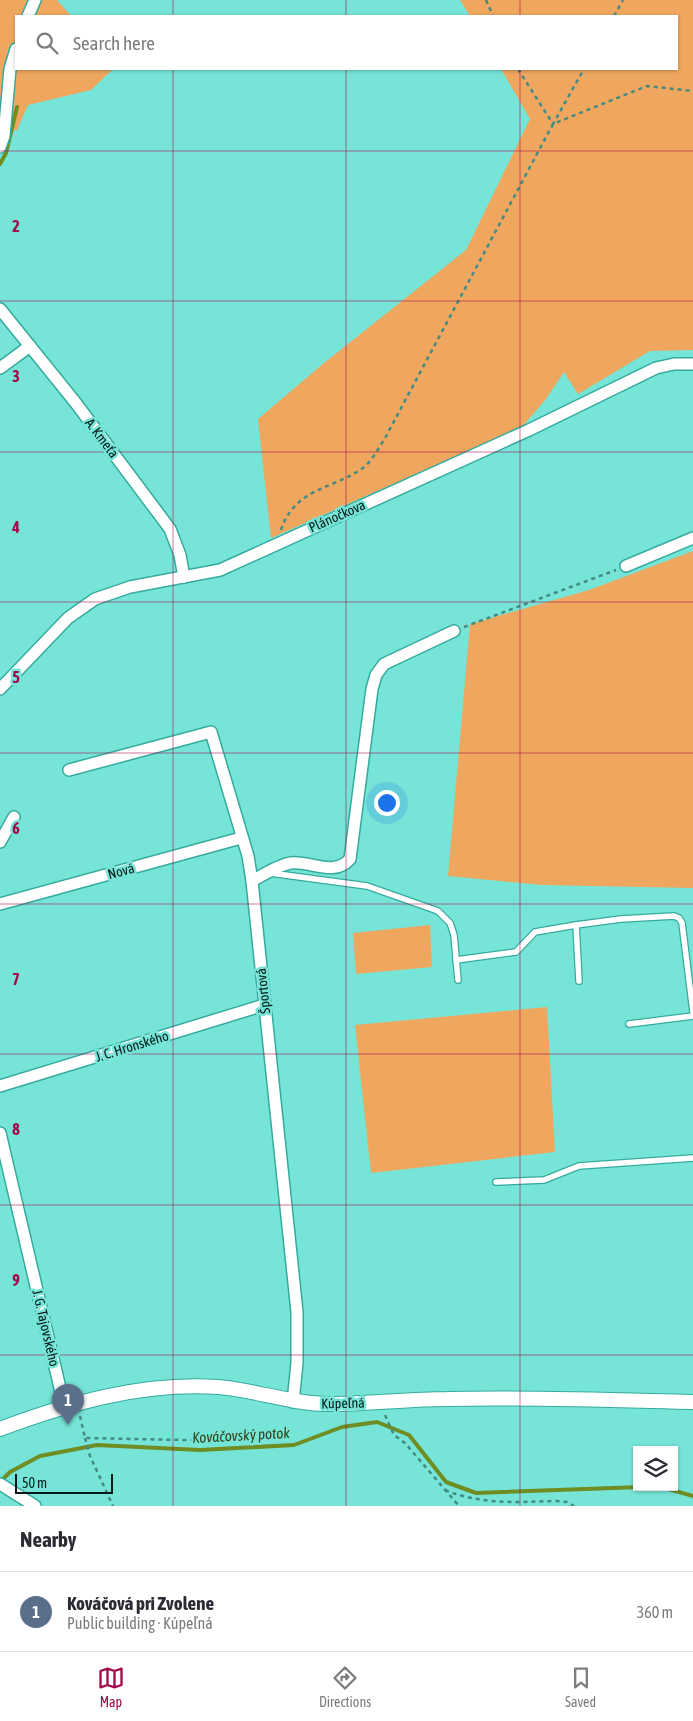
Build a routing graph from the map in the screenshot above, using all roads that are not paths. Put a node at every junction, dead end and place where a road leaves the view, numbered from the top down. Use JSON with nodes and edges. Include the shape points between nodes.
{"nodes":[{"id":1,"x":35,"y":0,"type":"edge"},
{"id":2,"x":28,"y":15,"type":"edge"},
{"id":3,"x":15,"y":52,"type":"edge"},
{"id":4,"x":0,"y":148,"type":"edge"},
{"id":5,"x":0,"y":309,"type":"edge"},
{"id":6,"x":30,"y":346,"type":"junction"},
{"id":7,"x":693,"y":364,"type":"edge"},
{"id":8,"x":0,"y":368,"type":"edge"},
{"id":9,"x":693,"y":538,"type":"edge"},
{"id":10,"x":626,"y":566,"type":"road end"},
{"id":11,"x":184,"y":577,"type":"junction"},
{"id":12,"x":454,"y":631,"type":"road end"},
{"id":13,"x":0,"y":689,"type":"edge"},
{"id":14,"x":69,"y":770,"type":"dead end"},
{"id":15,"x":14,"y":817,"type":"dead end"},
{"id":16,"x":241,"y":838,"type":"junction"},
{"id":17,"x":0,"y":842,"type":"edge"},
{"id":18,"x":268,"y":873,"type":"junction"},
{"id":19,"x":252,"y":881,"type":"junction"},
{"id":20,"x":0,"y":904,"type":"edge"},
{"id":21,"x":576,"y":925,"type":"junction"},
{"id":22,"x":456,"y":960,"type":"junction"},
{"id":23,"x":458,"y":980,"type":"dead end"},
{"id":24,"x":579,"y":981,"type":"dead end"},
{"id":25,"x":264,"y":1005,"type":"junction"},
{"id":26,"x":693,"y":1012,"type":"edge"},
{"id":27,"x":693,"y":1016,"type":"edge"},
{"id":28,"x":629,"y":1024,"type":"dead end"},
{"id":29,"x":0,"y":1086,"type":"edge"},
{"id":30,"x":0,"y":1133,"type":"edge"},
{"id":31,"x":693,"y":1158,"type":"edge"},
{"id":32,"x":496,"y":1182,"type":"dead end"},
{"id":33,"x":293,"y":1402,"type":"junction"},
{"id":34,"x":693,"y":1402,"type":"edge"},
{"id":35,"x":64,"y":1405,"type":"junction"},
{"id":36,"x":0,"y":1429,"type":"edge"},
{"id":37,"x":0,"y":1484,"type":"edge"},
{"id":38,"x":35,"y":1506,"type":"edge"}],
"edges":[{"from":1,"to":2,"type":"street"},
{"from":3,"to":4,"type":"street"},
{"from":5,"to":6,"type":"street","name":"A. Kmeťa"},
{"from":6,"to":8,"type":"street"},
{"from":6,"to":11,"type":"street","name":"A. Kmeťa","via":[[170,529],[180,554]]},
{"from":7,"to":11,"type":"street","name":"Plánočkova","via":[[656,368],[529,430],[220,570]]},
{"from":9,"to":10,"type":"street"},
{"from":11,"to":13,"type":"street","name":"Plánočkova","via":[[95,599],[68,618]]},
{"from":12,"to":18,"type":"street","via":[[384,664],[376,675],[350,859],[343,866],[334,868],[291,863]]},
{"from":14,"to":16,"type":"street","name":"Športová","via":[[211,732]]},
{"from":15,"to":17,"type":"street"},
{"from":16,"to":19,"type":"street","name":"Športová"},
{"from":16,"to":20,"type":"street","name":"Nová"},
{"from":18,"to":19,"type":"street"},
{"from":18,"to":22,"type":"lane","via":[[367,886],[438,911],[450,923]]},
{"from":19,"to":25,"type":"street","name":"Športová"},
{"from":21,"to":22,"type":"lane","via":[[535,932],[516,952]]},
{"from":21,"to":24,"type":"lane"},
{"from":21,"to":26,"type":"lane","via":[[621,919],[679,918]]},
{"from":22,"to":23,"type":"lane"},
{"from":25,"to":29,"type":"street","name":"J. C. Hronského"},
{"from":25,"to":33,"type":"street","name":"Športová","via":[[297,1312],[298,1363]]},
{"from":27,"to":28,"type":"lane"},
{"from":30,"to":35,"type":"street","name":"J. G. Tajovského"},
{"from":31,"to":32,"type":"lane","via":[[579,1166],[544,1180]]},
{"from":33,"to":34,"type":"street","name":"Kúpeľná","via":[[345,1404],[447,1399]]},
{"from":33,"to":35,"type":"street","name":"Kúpeľná","via":[[239,1390],[206,1387],[153,1390]]},
{"from":35,"to":36,"type":"street","name":"Kúpeľná"},
{"from":37,"to":38,"type":"street"}]}
